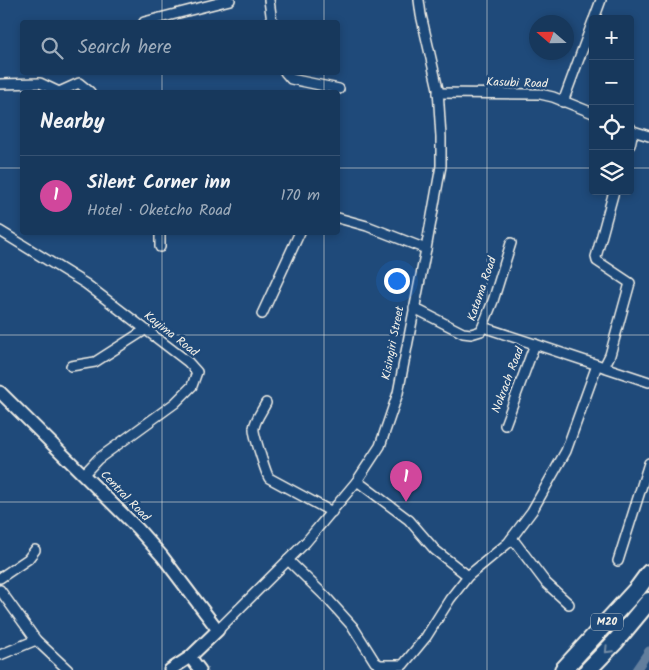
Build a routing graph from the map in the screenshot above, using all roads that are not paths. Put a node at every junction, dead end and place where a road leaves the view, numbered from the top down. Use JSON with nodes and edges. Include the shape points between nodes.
{"nodes":[{"id":1,"x":230,"y":0,"type":"edge"},
{"id":2,"x":269,"y":0,"type":"edge"},
{"id":3,"x":419,"y":0,"type":"edge"},
{"id":4,"x":601,"y":0,"type":"edge"},
{"id":5,"x":595,"y":15,"type":"edge"},
{"id":6,"x":152,"y":20,"type":"edge"},
{"id":7,"x":272,"y":20,"type":"edge"},
{"id":8,"x":589,"y":31,"type":"edge"},
{"id":9,"x":288,"y":75,"type":"edge"},
{"id":10,"x":0,"y":84,"type":"edge"},
{"id":11,"x":339,"y":89,"type":"dead end"},
{"id":12,"x":55,"y":90,"type":"edge"},
{"id":13,"x":63,"y":90,"type":"edge"},
{"id":14,"x":88,"y":90,"type":"edge"},
{"id":15,"x":438,"y":93,"type":"junction"},
{"id":16,"x":563,"y":102,"type":"junction"},
{"id":17,"x":589,"y":112,"type":"edge"},
{"id":18,"x":634,"y":130,"type":"edge"},
{"id":19,"x":649,"y":136,"type":"edge"},
{"id":20,"x":613,"y":195,"type":"edge"},
{"id":21,"x":340,"y":219,"type":"edge"},
{"id":22,"x":0,"y":231,"type":"edge"},
{"id":23,"x":160,"y":235,"type":"edge"},
{"id":24,"x":299,"y":235,"type":"edge"},
{"id":25,"x":511,"y":243,"type":"dead end"},
{"id":26,"x":160,"y":247,"type":"dead end"},
{"id":27,"x":426,"y":249,"type":"junction"},
{"id":28,"x":414,"y":308,"type":"junction"},
{"id":29,"x":262,"y":314,"type":"dead end"},
{"id":30,"x":483,"y":327,"type":"junction"},
{"id":31,"x":144,"y":330,"type":"junction"},
{"id":32,"x":535,"y":344,"type":"junction"},
{"id":33,"x":71,"y":366,"type":"dead end"},
{"id":34,"x":601,"y":366,"type":"junction"},
{"id":35,"x":649,"y":382,"type":"edge"},
{"id":36,"x":0,"y":392,"type":"edge"},
{"id":37,"x":266,"y":403,"type":"dead end"},
{"id":38,"x":505,"y":425,"type":"dead end"},
{"id":39,"x":649,"y":463,"type":"edge"},
{"id":40,"x":84,"y":474,"type":"junction"},
{"id":41,"x":357,"y":481,"type":"junction"},
{"id":42,"x":332,"y":512,"type":"junction"},
{"id":43,"x":512,"y":538,"type":"junction"},
{"id":44,"x":35,"y":550,"type":"dead end"},
{"id":45,"x":288,"y":560,"type":"junction"},
{"id":46,"x":618,"y":561,"type":"dead end"},
{"id":47,"x":649,"y":573,"type":"edge"},
{"id":48,"x":468,"y":576,"type":"junction"},
{"id":49,"x":0,"y":578,"type":"edge"},
{"id":50,"x":0,"y":590,"type":"edge"},
{"id":51,"x":649,"y":601,"type":"edge"},
{"id":52,"x":569,"y":604,"type":"dead end"},
{"id":53,"x":218,"y":630,"type":"junction"},
{"id":54,"x":36,"y":640,"type":"junction"},
{"id":55,"x":0,"y":655,"type":"edge"},
{"id":56,"x":190,"y":657,"type":"junction"},
{"id":57,"x":375,"y":667,"type":"edge"},
{"id":58,"x":68,"y":670,"type":"edge"},
{"id":59,"x":170,"y":670,"type":"edge"},
{"id":60,"x":200,"y":670,"type":"edge"},
{"id":61,"x":563,"y":670,"type":"edge"},
{"id":62,"x":588,"y":670,"type":"edge"}],
"edges":[{"from":1,"to":6,"type":"street"},
{"from":2,"to":7,"type":"street"},
{"from":3,"to":15,"type":"street","name":"Kisingiri Street"},
{"from":4,"to":5,"type":"street"},
{"from":8,"to":16,"type":"street"},
{"from":9,"to":11,"type":"street","via":[[291,79]]},
{"from":10,"to":12,"type":"street","via":[[40,83]]},
{"from":13,"to":14,"type":"street","via":[[79,83]]},
{"from":15,"to":16,"type":"street","name":"Kasubi Road","via":[[540,94]]},
{"from":15,"to":27,"type":"street","name":"Kisingiri Street","via":[[440,166]]},
{"from":16,"to":17,"type":"street","name":"Kasubi Road"},
{"from":18,"to":19,"type":"street"},
{"from":20,"to":34,"type":"street","via":[[596,257],[597,261],[630,283],[610,355]]},
{"from":21,"to":27,"type":"street"},
{"from":22,"to":31,"type":"street","name":"Kayima Road","via":[[86,284]]},
{"from":23,"to":26,"type":"street"},
{"from":24,"to":29,"type":"street"},
{"from":25,"to":30,"type":"street","name":"Katama Road"},
{"from":27,"to":28,"type":"street","name":"Kisingiri Street"},
{"from":28,"to":30,"type":"street","name":"Katama Road","via":[[463,332],[476,333]]},
{"from":28,"to":41,"type":"street","name":"Kisingiri Street","via":[[392,414],[380,446]]},
{"from":30,"to":32,"type":"street"},
{"from":31,"to":33,"type":"street","via":[[95,362]]},
{"from":31,"to":40,"type":"street","name":"Kayima Road","via":[[195,369],[195,380],[174,403],[98,459]]},
{"from":32,"to":34,"type":"street"},
{"from":32,"to":38,"type":"street","name":"Nokrach Road"},
{"from":34,"to":35,"type":"street"},
{"from":34,"to":43,"type":"street","via":[[566,451],[532,511]]},
{"from":36,"to":40,"type":"street","name":"Central Road"},
{"from":37,"to":42,"type":"street","via":[[253,431],[266,474]]},
{"from":39,"to":46,"type":"street"},
{"from":40,"to":53,"type":"street","name":"Central Road","via":[[162,556]]},
{"from":41,"to":42,"type":"street","name":"Kisingiri Street"},
{"from":41,"to":48,"type":"street","via":[[408,520],[435,550]]},
{"from":42,"to":45,"type":"street","name":"Kisingiri Street"},
{"from":43,"to":48,"type":"street"},
{"from":43,"to":52,"type":"street","via":[[546,583]]},
{"from":44,"to":49,"type":"street","via":[[22,564]]},
{"from":45,"to":53,"type":"street","name":"Kisingiri Street"},
{"from":45,"to":57,"type":"street","via":[[353,627]]},
{"from":47,"to":61,"type":"highway","number":"M20"},
{"from":48,"to":57,"type":"street","via":[[405,664]]},
{"from":50,"to":54,"type":"street"},
{"from":51,"to":62,"type":"highway","number":"M20","one_way":true},
{"from":53,"to":56,"type":"street"},
{"from":54,"to":55,"type":"street"},
{"from":54,"to":58,"type":"street"},
{"from":56,"to":59,"type":"street"},
{"from":56,"to":60,"type":"street"}]}
